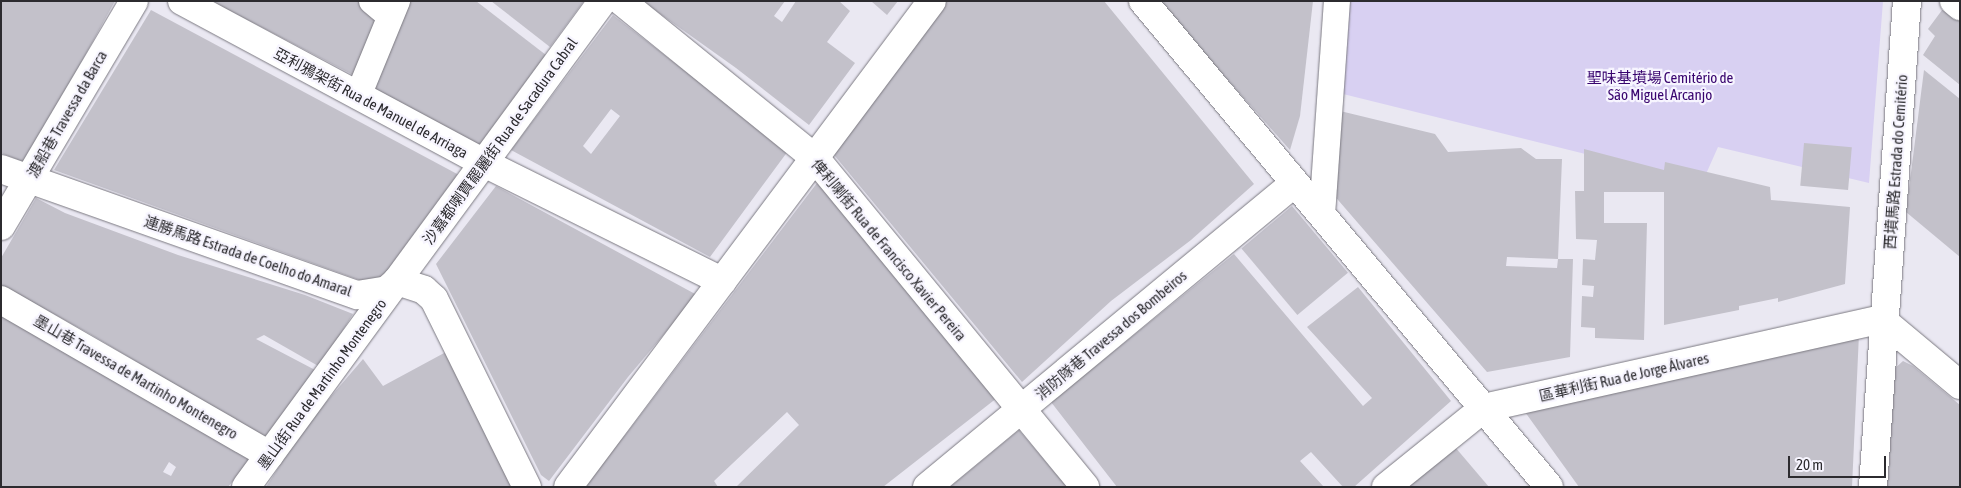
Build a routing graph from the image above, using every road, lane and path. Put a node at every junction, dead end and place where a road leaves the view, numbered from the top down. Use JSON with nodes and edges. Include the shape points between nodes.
{"nodes":[{"id":1,"x":134,"y":1,"type":"edge"},
{"id":2,"x":182,"y":1,"type":"edge"},
{"id":3,"x":603,"y":1,"type":"edge"},
{"id":4,"x":621,"y":1,"type":"edge"},
{"id":5,"x":932,"y":1,"type":"edge"},
{"id":6,"x":1143,"y":1,"type":"edge"},
{"id":7,"x":1337,"y":1,"type":"edge"},
{"id":8,"x":1907,"y":1,"type":"edge"},
{"id":9,"x":1954,"y":1,"type":"edge"},
{"id":10,"x":386,"y":6,"type":"edge"},
{"id":11,"x":1960,"y":6,"type":"edge"},
{"id":12,"x":358,"y":96,"type":"junction"},
{"id":13,"x":815,"y":158,"type":"junction"},
{"id":14,"x":484,"y":163,"type":"junction"},
{"id":15,"x":1,"y":169,"type":"edge"},
{"id":16,"x":29,"y":179,"type":"junction"},
{"id":17,"x":1295,"y":183,"type":"junction"},
{"id":18,"x":1322,"y":215,"type":"junction"},
{"id":19,"x":1,"y":226,"type":"edge"},
{"id":20,"x":397,"y":281,"type":"junction"},
{"id":21,"x":722,"y":281,"type":"junction"},
{"id":22,"x":1,"y":300,"type":"edge"},
{"id":23,"x":1885,"y":323,"type":"junction"},
{"id":24,"x":1960,"y":385,"type":"edge"},
{"id":25,"x":1484,"y":408,"type":"junction"},
{"id":26,"x":1021,"y":409,"type":"junction"},
{"id":27,"x":270,"y":454,"type":"junction"},
{"id":28,"x":246,"y":487,"type":"edge"},
{"id":29,"x":527,"y":487,"type":"edge"},
{"id":30,"x":568,"y":487,"type":"edge"},
{"id":31,"x":927,"y":487,"type":"edge"},
{"id":32,"x":1085,"y":487,"type":"edge"},
{"id":33,"x":1386,"y":487,"type":"edge"},
{"id":34,"x":1549,"y":487,"type":"edge"},
{"id":35,"x":1873,"y":487,"type":"edge"}],
"edges":[{"from":1,"to":16,"type":"street","name":"渡船巷 Travessa da Barca"},
{"from":2,"to":12,"type":"street","name":"亞利鴉架街 Rua de Manuel de Arriaga"},
{"from":3,"to":14,"type":"street","name":"沙嘉都喇賈罷麗街 Rua de Sacadura Cabral"},
{"from":4,"to":13,"type":"street","name":"俾利喇街 Rua de Francisco Xavier Pereira"},
{"from":5,"to":13,"type":"street"},
{"from":6,"to":17,"type":"street"},
{"from":7,"to":18,"type":"street"},
{"from":8,"to":23,"type":"street","name":"西墳馬路 Estrada do Cemitério"},
{"from":9,"to":11,"type":"street"},
{"from":10,"to":12,"type":"street"},
{"from":12,"to":14,"type":"street","name":"亞利鴉架街 Rua de Manuel de Arriaga"},
{"from":13,"to":21,"type":"street"},
{"from":13,"to":26,"type":"street","name":"俾利喇街 Rua de Francisco Xavier Pereira"},
{"from":14,"to":20,"type":"street","name":"沙嘉都喇賈罷麗街 Rua de Sacadura Cabral"},
{"from":14,"to":21,"type":"street","name":"亞利鴉架街 Rua de Manuel de Arriaga"},
{"from":15,"to":16,"type":"street","name":"連勝馬路 Estrada de Coelho do Amaral"},
{"from":16,"to":19,"type":"street","name":"渡船巷 Travessa da Barca"},
{"from":16,"to":20,"type":"street","name":"連勝馬路 Estrada de Coelho do Amaral","via":[[357,295],[386,290]]},
{"from":17,"to":18,"type":"street"},
{"from":17,"to":26,"type":"street","name":"消防隊巷 Travessa dos Bombeiros"},
{"from":18,"to":25,"type":"street"},
{"from":20,"to":27,"type":"street","name":"墨山街 Rua de Martinho Montenegro"},
{"from":20,"to":29,"type":"street","via":[[424,290],[434,299]]},
{"from":21,"to":30,"type":"street"},
{"from":22,"to":27,"type":"street","name":"墨山巷 Travessa de Martinho Montenegro"},
{"from":23,"to":24,"type":"street"},
{"from":23,"to":25,"type":"street","name":"區華利街 Rua de Jorge Álvares","via":[[1881,319]]},
{"from":23,"to":35,"type":"street","name":"西墳馬路 Estrada do Cemitério"},
{"from":25,"to":33,"type":"street","name":"區華利街 Rua de Jorge Álvares"},
{"from":25,"to":34,"type":"street"},
{"from":26,"to":31,"type":"street","name":"消防隊巷 Travessa dos Bombeiros"},
{"from":26,"to":32,"type":"street","name":"俾利喇街 Rua de Francisco Xavier Pereira"},
{"from":27,"to":28,"type":"street","name":"墨山街 Rua de Martinho Montenegro"}]}
